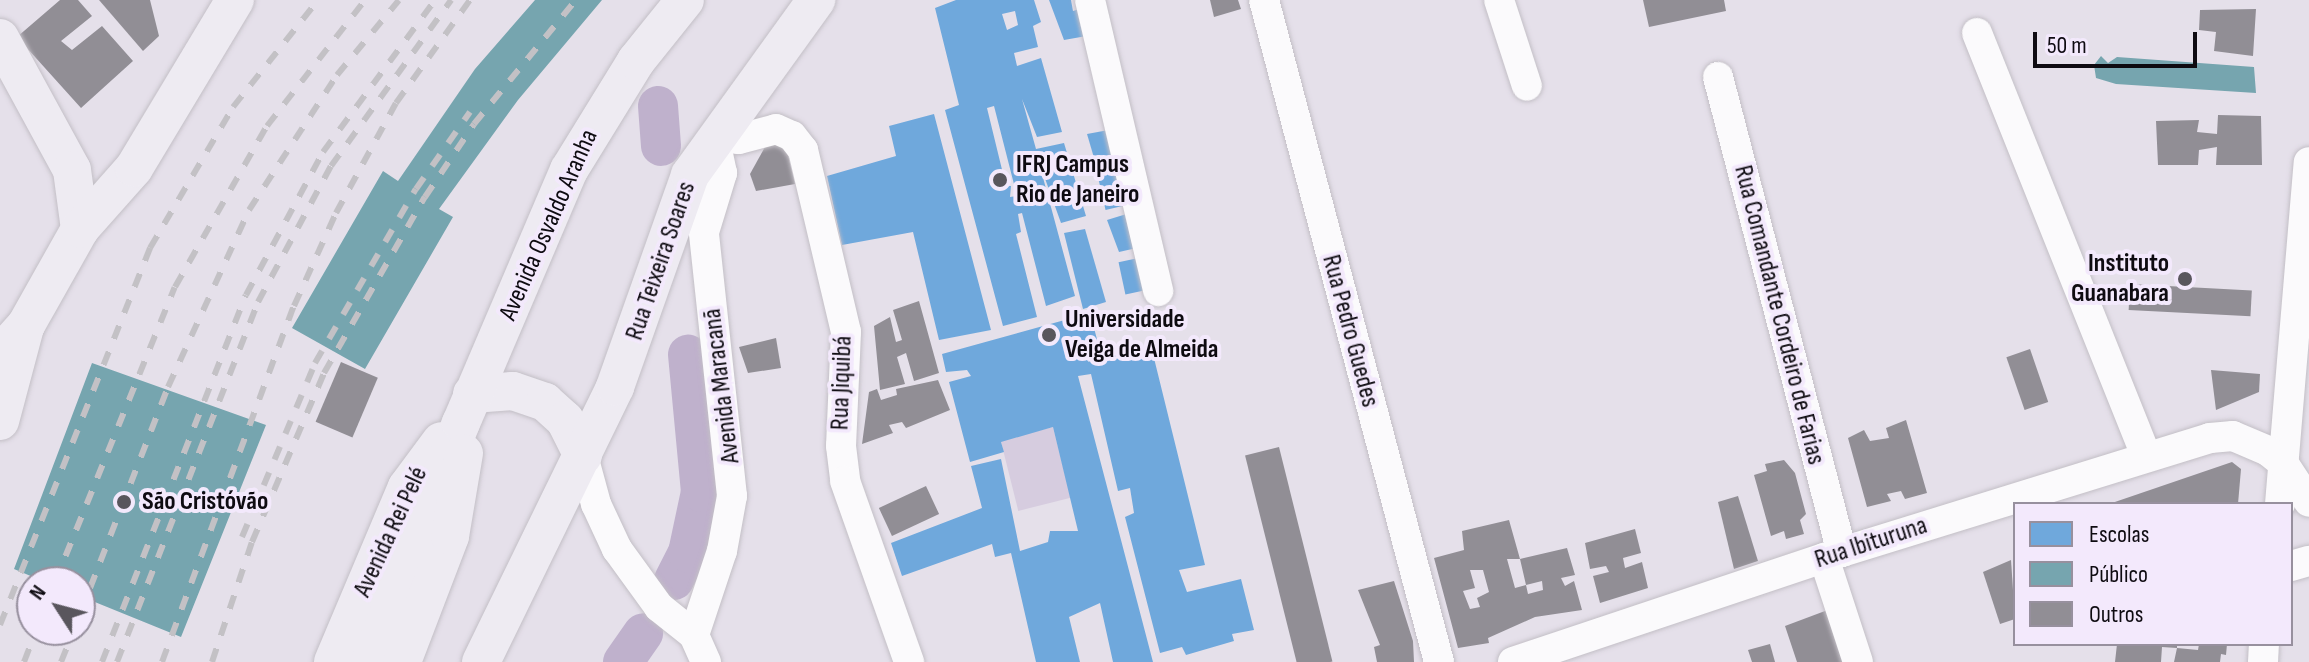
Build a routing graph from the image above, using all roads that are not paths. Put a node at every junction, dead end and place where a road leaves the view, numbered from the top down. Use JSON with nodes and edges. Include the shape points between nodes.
{"nodes":[{"id":1,"x":235,"y":0,"type":"edge"},
{"id":2,"x":685,"y":0,"type":"edge"},
{"id":3,"x":816,"y":0,"type":"edge"},
{"id":4,"x":1090,"y":0,"type":"edge"},
{"id":5,"x":1264,"y":0,"type":"edge"},
{"id":6,"x":1499,"y":0,"type":"edge"},
{"id":7,"x":1977,"y":33,"type":"dead end"},
{"id":8,"x":1,"y":40,"type":"edge"},
{"id":9,"x":1718,"y":77,"type":"dead end"},
{"id":10,"x":1527,"y":86,"type":"dead end"},
{"id":11,"x":760,"y":131,"type":"junction"},
{"id":12,"x":714,"y":136,"type":"junction"},
{"id":13,"x":2309,"y":162,"type":"edge"},
{"id":14,"x":714,"y":199,"type":"junction"},
{"id":15,"x":80,"y":229,"type":"junction"},
{"id":16,"x":2306,"y":244,"type":"edge"},
{"id":17,"x":1158,"y":291,"type":"dead end"},
{"id":18,"x":26,"y":325,"type":"junction"},
{"id":19,"x":0,"y":354,"type":"edge"},
{"id":20,"x":2289,"y":396,"type":"junction"},
{"id":21,"x":466,"y":408,"type":"junction"},
{"id":22,"x":0,"y":421,"type":"edge"},
{"id":23,"x":2233,"y":436,"type":"junction"},
{"id":24,"x":583,"y":456,"type":"junction"},
{"id":25,"x":2146,"y":456,"type":"junction"},
{"id":26,"x":2284,"y":464,"type":"junction"},
{"id":27,"x":2280,"y":502,"type":"edge"},
{"id":28,"x":2309,"y":502,"type":"edge"},
{"id":29,"x":1833,"y":555,"type":"junction"},
{"id":30,"x":510,"y":600,"type":"junction"},
{"id":31,"x":700,"y":649,"type":"edge"},
{"id":32,"x":333,"y":662,"type":"edge"},
{"id":33,"x":370,"y":662,"type":"edge"},
{"id":34,"x":402,"y":662,"type":"edge"},
{"id":35,"x":456,"y":662,"type":"edge"},
{"id":36,"x":481,"y":662,"type":"edge"},
{"id":37,"x":909,"y":662,"type":"edge"},
{"id":38,"x":1439,"y":662,"type":"edge"},
{"id":39,"x":1513,"y":662,"type":"edge"},
{"id":40,"x":1858,"y":662,"type":"edge"}],
"edges":[{"from":1,"to":15,"type":"main road","via":[[134,168]]},
{"from":2,"to":21,"type":"main road","name":"Avenida Osvaldo Aranha","via":[[636,61],[569,170]]},
{"from":3,"to":12,"type":"main road","name":"Rua Teixeira Soares"},
{"from":4,"to":17,"type":"street"},
{"from":5,"to":38,"type":"street","name":"Rua Pedro Guedes"},
{"from":6,"to":10,"type":"street"},
{"from":7,"to":25,"type":"street"},
{"from":8,"to":15,"type":"main road","via":[[72,170]]},
{"from":9,"to":29,"type":"street","name":"Rua Comandante Cordeiro de Farias"},
{"from":11,"to":12,"type":"street","name":"Rua Jiquibá","via":[[739,139]]},
{"from":11,"to":14,"type":"street"},
{"from":11,"to":37,"type":"street","name":"Rua Jiquibá","via":[[776,129],[792,136],[807,164],[846,332],[841,446],[845,481]]},
{"from":12,"to":14,"type":"street","name":"Avenida Maracanã","via":[[723,166]]},
{"from":12,"to":24,"type":"main road","name":"Rua Teixeira Soares","via":[[684,189],[632,346]]},
{"from":13,"to":16,"type":"street"},
{"from":14,"to":31,"type":"street","name":"Avenida Maracanã","via":[[705,239],[732,496]]},
{"from":15,"to":18,"type":"main road"},
{"from":16,"to":20,"type":"street"},
{"from":18,"to":19,"type":"main road"},
{"from":18,"to":22,"type":"main road"},
{"from":20,"to":23,"type":"street","name":"Rua Ibituruna","via":[[2267,425]]},
{"from":20,"to":26,"type":"street"},
{"from":21,"to":24,"type":"main road","via":[[513,391],[545,402],[565,420]]},
{"from":21,"to":32,"type":"main road","name":"Avenida Rei Pelé","via":[[407,487]]},
{"from":21,"to":33,"type":"main road","name":"Avenida Osvaldo Aranha"},
{"from":21,"to":34,"type":"main road","name":"Avenida Rei Pelé","via":[[456,510]]},
{"from":23,"to":25,"type":"street","name":"Rua Ibituruna"},
{"from":23,"to":26,"type":"street","via":[[2251,441]]},
{"from":24,"to":30,"type":"main road"},
{"from":24,"to":31,"type":"street","via":[[603,524],[617,549],[659,607]]},
{"from":25,"to":29,"type":"street","name":"Rua Ibituruna"},
{"from":26,"to":27,"type":"street"},
{"from":26,"to":28,"type":"street"},
{"from":29,"to":39,"type":"street","name":"Rua Ibituruna"},
{"from":29,"to":40,"type":"street","name":"Rua Comandante Cordeiro de Farias"},
{"from":30,"to":35,"type":"main road"},
{"from":30,"to":36,"type":"main road"}]}
